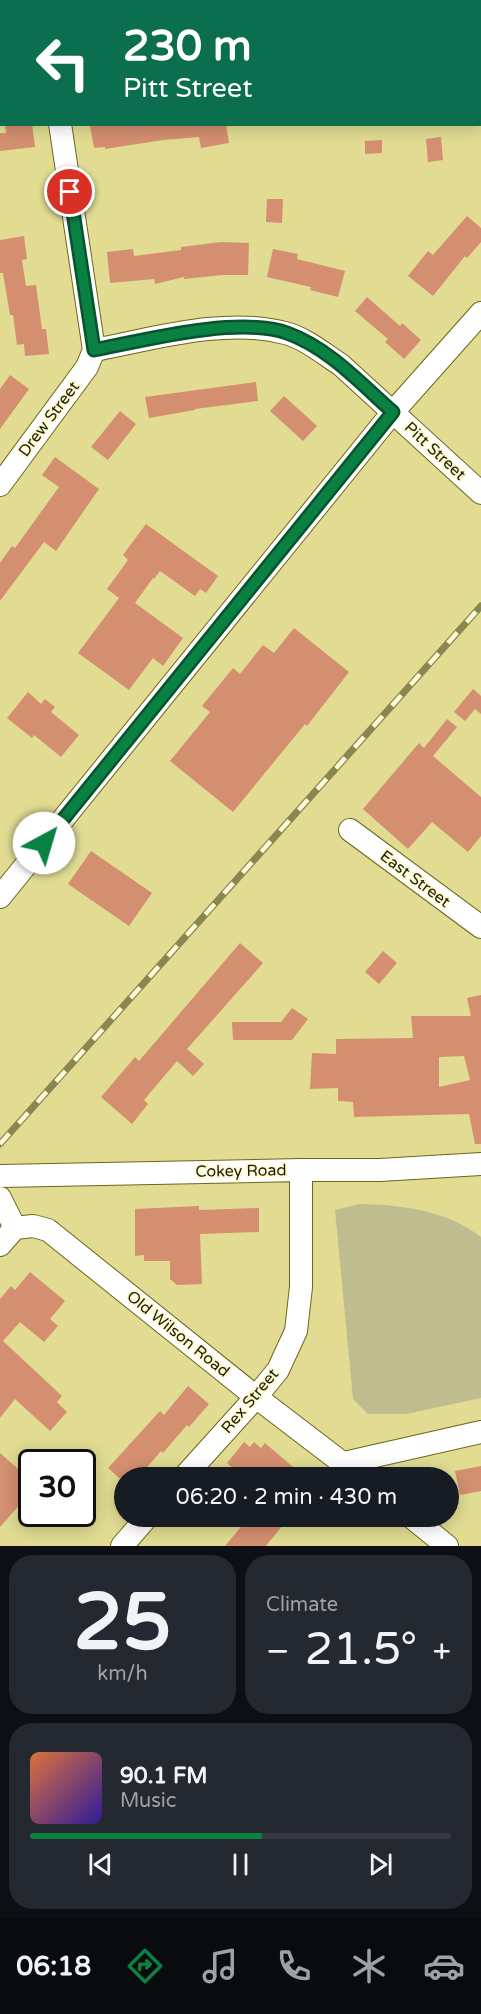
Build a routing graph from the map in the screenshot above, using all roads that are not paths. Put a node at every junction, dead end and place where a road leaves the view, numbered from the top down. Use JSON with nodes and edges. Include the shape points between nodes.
{"nodes":[{"id":1,"x":60,"y":126,"type":"edge"},
{"id":2,"x":481,"y":313,"type":"edge"},
{"id":3,"x":94,"y":350,"type":"junction"},
{"id":4,"x":393,"y":412,"type":"junction"},
{"id":5,"x":0,"y":485,"type":"edge"},
{"id":6,"x":481,"y":493,"type":"edge"},
{"id":7,"x":350,"y":830,"type":"dead end"},
{"id":8,"x":0,"y":897,"type":"edge"},
{"id":9,"x":481,"y":927,"type":"edge"},
{"id":10,"x":481,"y":1164,"type":"edge"},
{"id":11,"x":301,"y":1170,"type":"junction"},
{"id":12,"x":0,"y":1176,"type":"edge"},
{"id":13,"x":0,"y":1198,"type":"edge"},
{"id":14,"x":15,"y":1227,"type":"junction"},
{"id":15,"x":0,"y":1245,"type":"edge"},
{"id":16,"x":256,"y":1397,"type":"junction"},
{"id":17,"x":481,"y":1432,"type":"edge"},
{"id":18,"x":193,"y":1467,"type":"edge"},
{"id":19,"x":349,"y":1467,"type":"edge"},
{"id":20,"x":363,"y":1467,"type":"edge"},
{"id":21,"x":138,"y":1527,"type":"edge"},
{"id":22,"x":424,"y":1527,"type":"edge"},
{"id":23,"x":122,"y":1546,"type":"edge"},
{"id":24,"x":447,"y":1546,"type":"edge"}],
"edges":[{"from":1,"to":3,"type":"street"},
{"from":2,"to":4,"type":"street"},
{"from":3,"to":4,"type":"street","name":"Pitt Street","via":[[193,331],[256,327],[287,333],[341,365]]},
{"from":3,"to":5,"type":"street","name":"Drew Street","via":[[87,367]]},
{"from":4,"to":6,"type":"street","name":"Pitt Street"},
{"from":4,"to":8,"type":"street"},
{"from":7,"to":9,"type":"street","name":"East Street"},
{"from":10,"to":11,"type":"street","name":"Cokey Road"},
{"from":11,"to":12,"type":"street","name":"Cokey Road"},
{"from":11,"to":16,"type":"street","name":"Rex Street","via":[[301,1287],[296,1331],[278,1370]]},
{"from":13,"to":14,"type":"street"},
{"from":14,"to":15,"type":"street"},
{"from":14,"to":16,"type":"street","name":"Old Wilson Road","via":[[48,1230]]},
{"from":16,"to":18,"type":"street","name":"Rex Street"},
{"from":16,"to":19,"type":"street","name":"Old Wilson Road"},
{"from":17,"to":20,"type":"street"},
{"from":21,"to":23,"type":"street"},
{"from":22,"to":24,"type":"street"}]}
